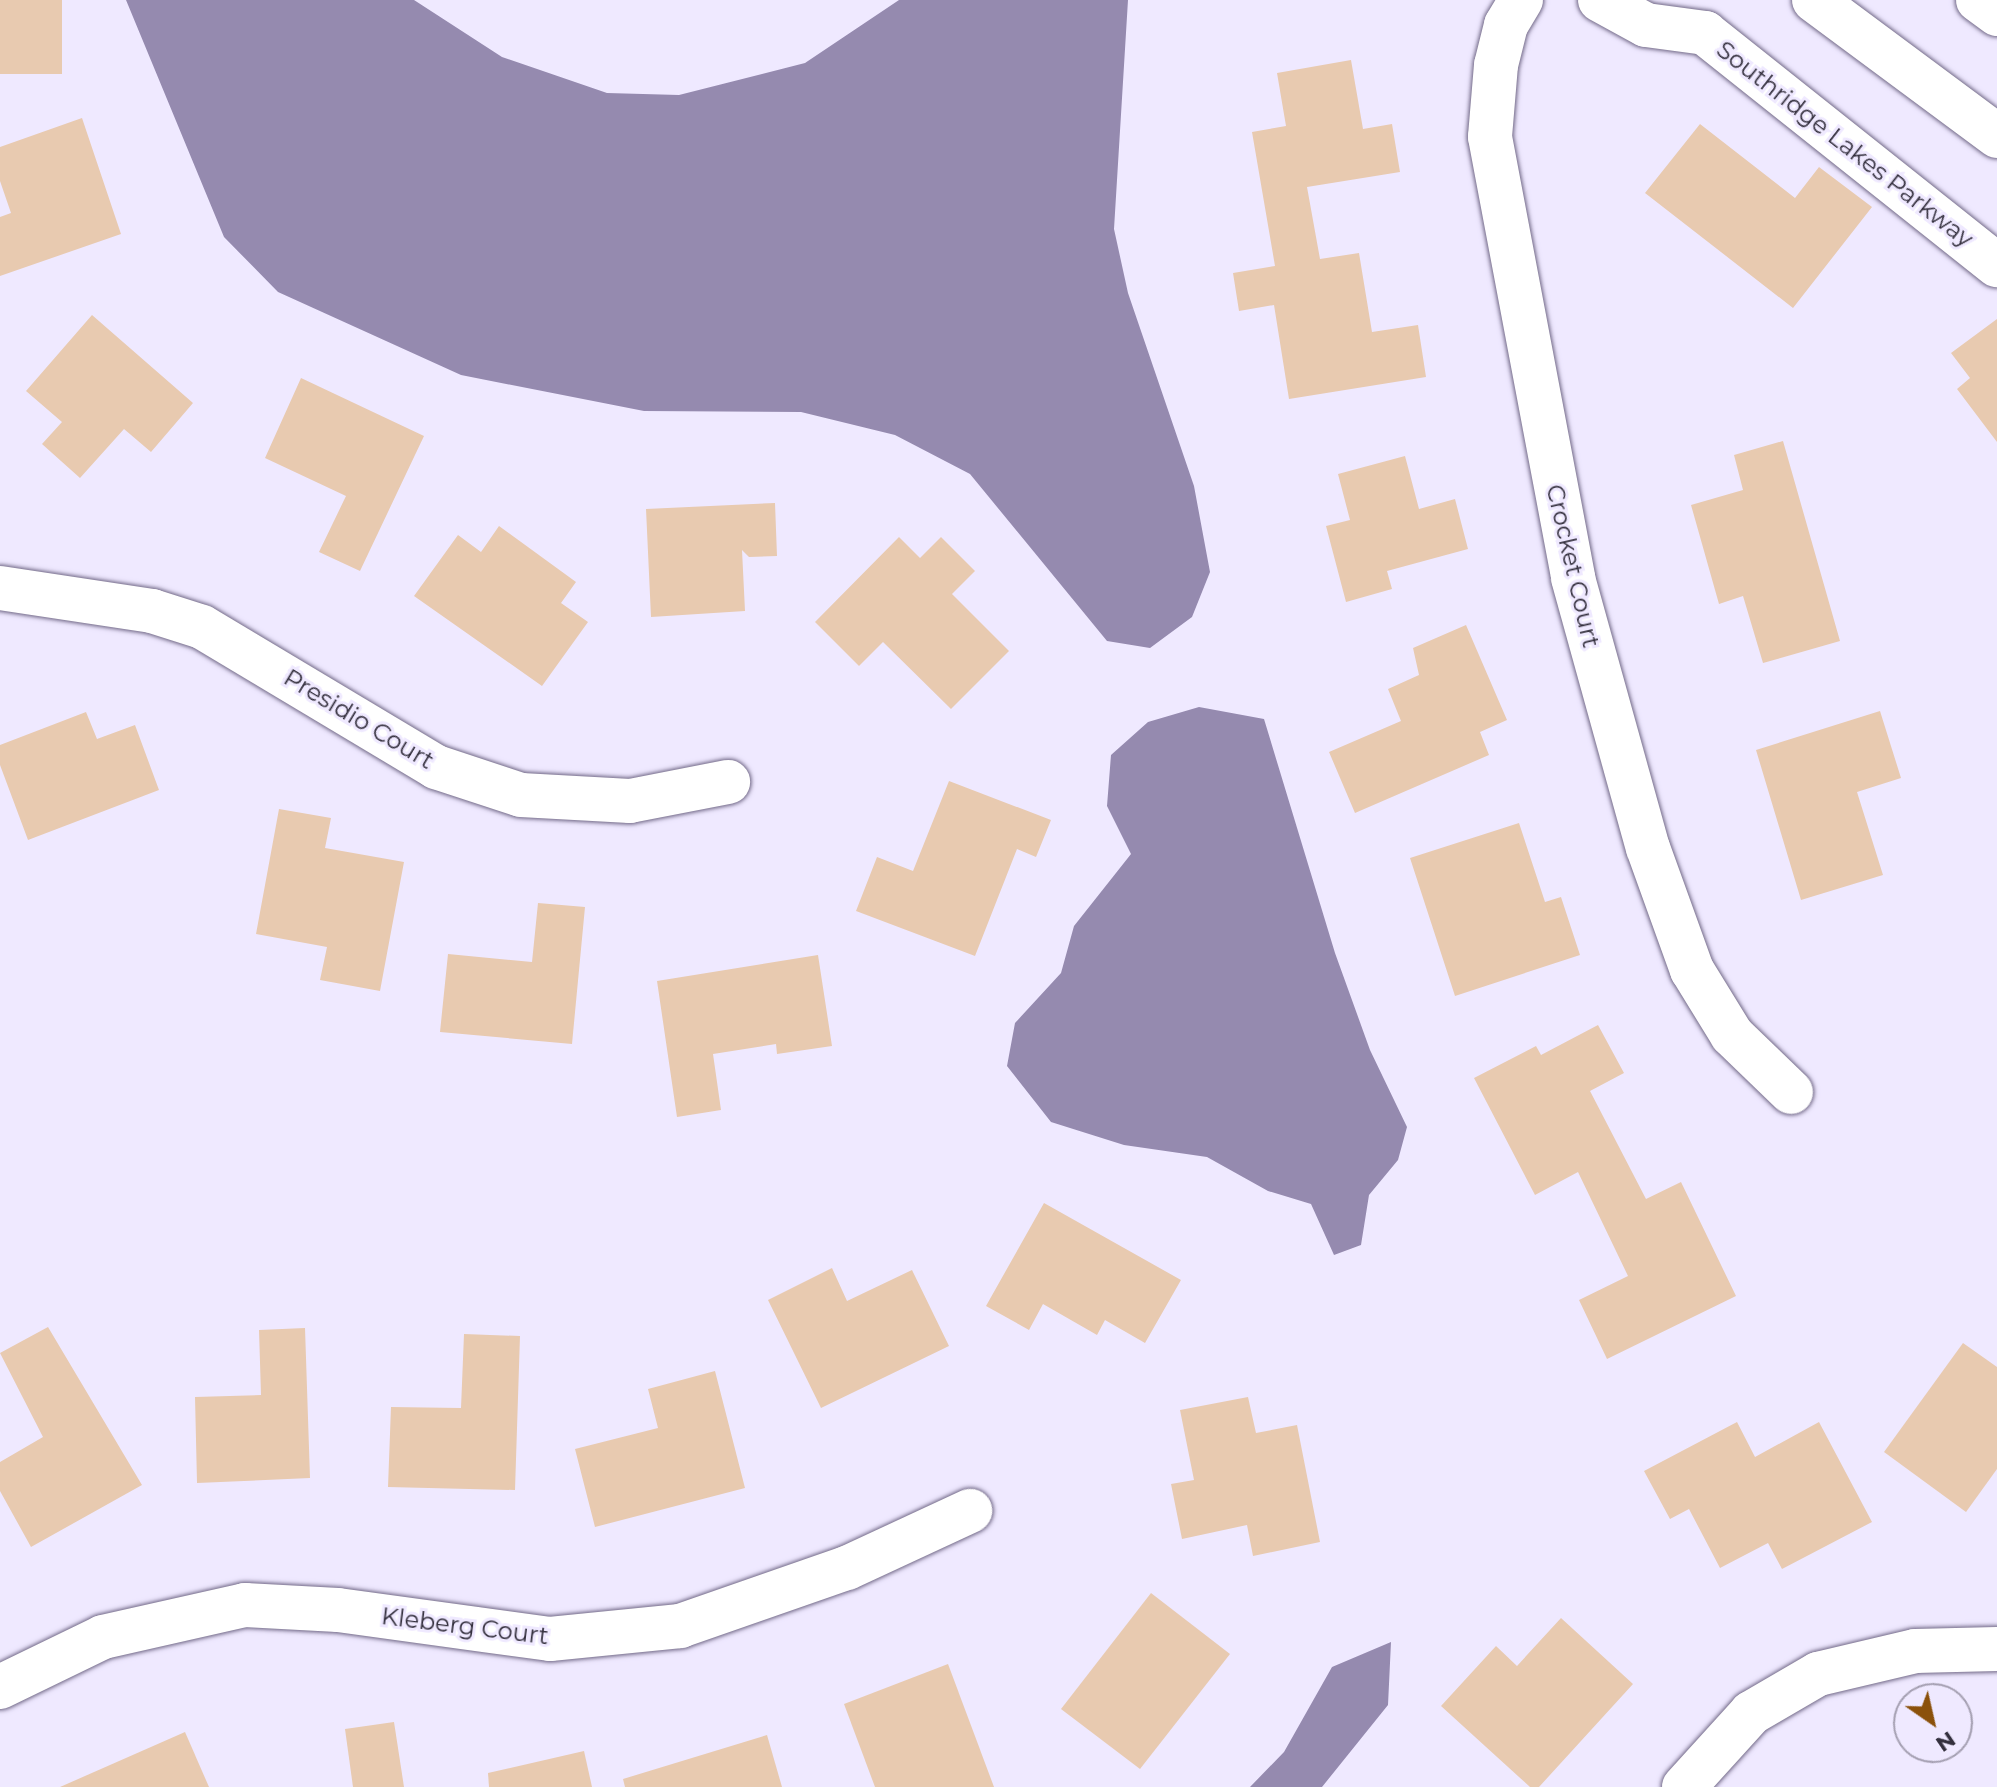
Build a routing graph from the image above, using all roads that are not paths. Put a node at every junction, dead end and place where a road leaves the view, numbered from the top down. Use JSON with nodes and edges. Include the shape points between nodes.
{"nodes":[{"id":1,"x":1521,"y":0,"type":"edge"},
{"id":2,"x":1600,"y":0,"type":"edge"},
{"id":3,"x":1814,"y":0,"type":"edge"},
{"id":4,"x":1978,"y":0,"type":"edge"},
{"id":5,"x":1997,"y":14,"type":"edge"},
{"id":6,"x":1997,"y":136,"type":"edge"},
{"id":7,"x":1997,"y":265,"type":"edge"},
{"id":8,"x":0,"y":588,"type":"edge"},
{"id":9,"x":728,"y":782,"type":"dead end"},
{"id":10,"x":1791,"y":1092,"type":"dead end"},
{"id":11,"x":970,"y":1511,"type":"dead end"},
{"id":12,"x":1997,"y":1649,"type":"edge"},
{"id":13,"x":0,"y":1687,"type":"edge"},
{"id":14,"x":1684,"y":1787,"type":"edge"}],
"edges":[{"from":1,"to":10,"type":"street","name":"Crocket Court","via":[[1506,25],[1496,65],[1490,137],[1573,578],[1648,848],[1692,970],[1732,1035]]},
{"from":2,"to":7,"type":"street","name":"Southridge Lakes Parkway","via":[[1646,25],[1705,33]]},
{"from":3,"to":6,"type":"street"},
{"from":4,"to":5,"type":"street"},
{"from":8,"to":9,"type":"street","name":"Presidio Court","via":[[152,611],[202,627],[436,767],[521,795],[630,801]]},
{"from":11,"to":13,"type":"street","name":"Kleberg Court","via":[[847,1568],[680,1626],[550,1639],[338,1610],[245,1605],[103,1637]]},
{"from":12,"to":14,"type":"street","via":[[1915,1651],[1818,1674],[1751,1713]]}]}
